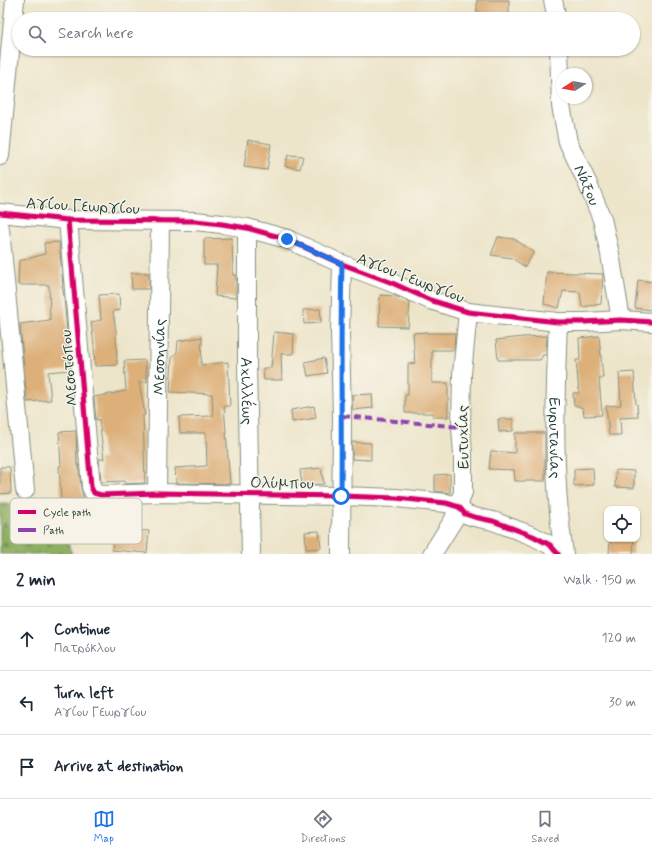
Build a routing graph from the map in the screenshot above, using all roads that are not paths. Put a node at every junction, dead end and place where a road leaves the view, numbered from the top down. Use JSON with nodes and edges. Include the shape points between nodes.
{"nodes":[{"id":1,"x":15,"y":0,"type":"edge"},
{"id":2,"x":553,"y":0,"type":"edge"},
{"id":3,"x":14,"y":12,"type":"edge"},
{"id":4,"x":556,"y":12,"type":"edge"},
{"id":5,"x":12,"y":31,"type":"edge"},
{"id":6,"x":559,"y":56,"type":"edge"},
{"id":7,"x":0,"y":156,"type":"edge"},
{"id":8,"x":0,"y":213,"type":"edge"},
{"id":9,"x":68,"y":220,"type":"junction"},
{"id":10,"x":160,"y":221,"type":"junction"},
{"id":11,"x":247,"y":228,"type":"junction"},
{"id":12,"x":0,"y":229,"type":"edge"},
{"id":13,"x":342,"y":264,"type":"junction"},
{"id":14,"x":468,"y":312,"type":"junction"},
{"id":15,"x":621,"y":320,"type":"junction"},
{"id":16,"x":558,"y":322,"type":"junction"},
{"id":17,"x":652,"y":322,"type":"edge"},
{"id":18,"x":25,"y":490,"type":"dead end"},
{"id":19,"x":157,"y":493,"type":"junction"},
{"id":20,"x":113,"y":495,"type":"joint"},
{"id":21,"x":251,"y":495,"type":"junction"},
{"id":22,"x":341,"y":496,"type":"junction"},
{"id":23,"x":458,"y":507,"type":"junction"},
{"id":24,"x":251,"y":554,"type":"edge"},
{"id":25,"x":341,"y":554,"type":"edge"},
{"id":26,"x":432,"y":554,"type":"edge"},
{"id":27,"x":558,"y":554,"type":"edge"},
{"id":28,"x":564,"y":554,"type":"edge"}],
"edges":[{"from":1,"to":3,"type":"street"},
{"from":2,"to":4,"type":"street"},
{"from":5,"to":7,"type":"street"},
{"from":6,"to":15,"type":"street","name":"Νάξου","via":[[561,106],[568,142],[602,219]]},
{"from":8,"to":9,"type":"street","name":"Αγίου Γεωργίου"},
{"from":9,"to":10,"type":"street","name":"Αγίου Γεωργίου"},
{"from":9,"to":20,"type":"street","name":"Μεσοτόπου","via":[[91,487],[97,495]]},
{"from":10,"to":11,"type":"street","name":"Αγίου Γεωργίου","via":[[195,221]]},
{"from":10,"to":19,"type":"street","name":"Μεσσηνίας"},
{"from":11,"to":13,"type":"street","name":"Αγίου Γεωργίου","via":[[287,239]]},
{"from":11,"to":21,"type":"street","name":"Αχιλλέως","via":[[247,365]]},
{"from":12,"to":18,"type":"street"},
{"from":13,"to":14,"type":"street","name":"Αγίου Γεωργίου","via":[[430,300]]},
{"from":13,"to":22,"type":"street"},
{"from":14,"to":16,"type":"street","name":"Αγίου Γεωργίου"},
{"from":14,"to":23,"type":"street","name":"Ευτυχίας","via":[[462,374],[463,492]]},
{"from":15,"to":16,"type":"street","name":"Αγίου Γεωργίου"},
{"from":15,"to":17,"type":"street","name":"Αγίου Γεωργίου"},
{"from":16,"to":28,"type":"street","name":"Ευρυτανίας","via":[[555,398],[557,484]]},
{"from":19,"to":20,"type":"street","name":"Ολύμπου"},
{"from":19,"to":21,"type":"street","name":"Ολύμπου"},
{"from":21,"to":22,"type":"street","name":"Ολύμπου"},
{"from":21,"to":24,"type":"street","name":"Αχιλλέως"},
{"from":22,"to":23,"type":"street","name":"Ολύμπου","via":[[396,498]]},
{"from":22,"to":25,"type":"street"},
{"from":23,"to":26,"type":"street","name":"Ευτυχίας","via":[[454,519]]},
{"from":23,"to":27,"type":"street","name":"Ολύμπου","via":[[465,514],[533,536],[550,545]]}]}
